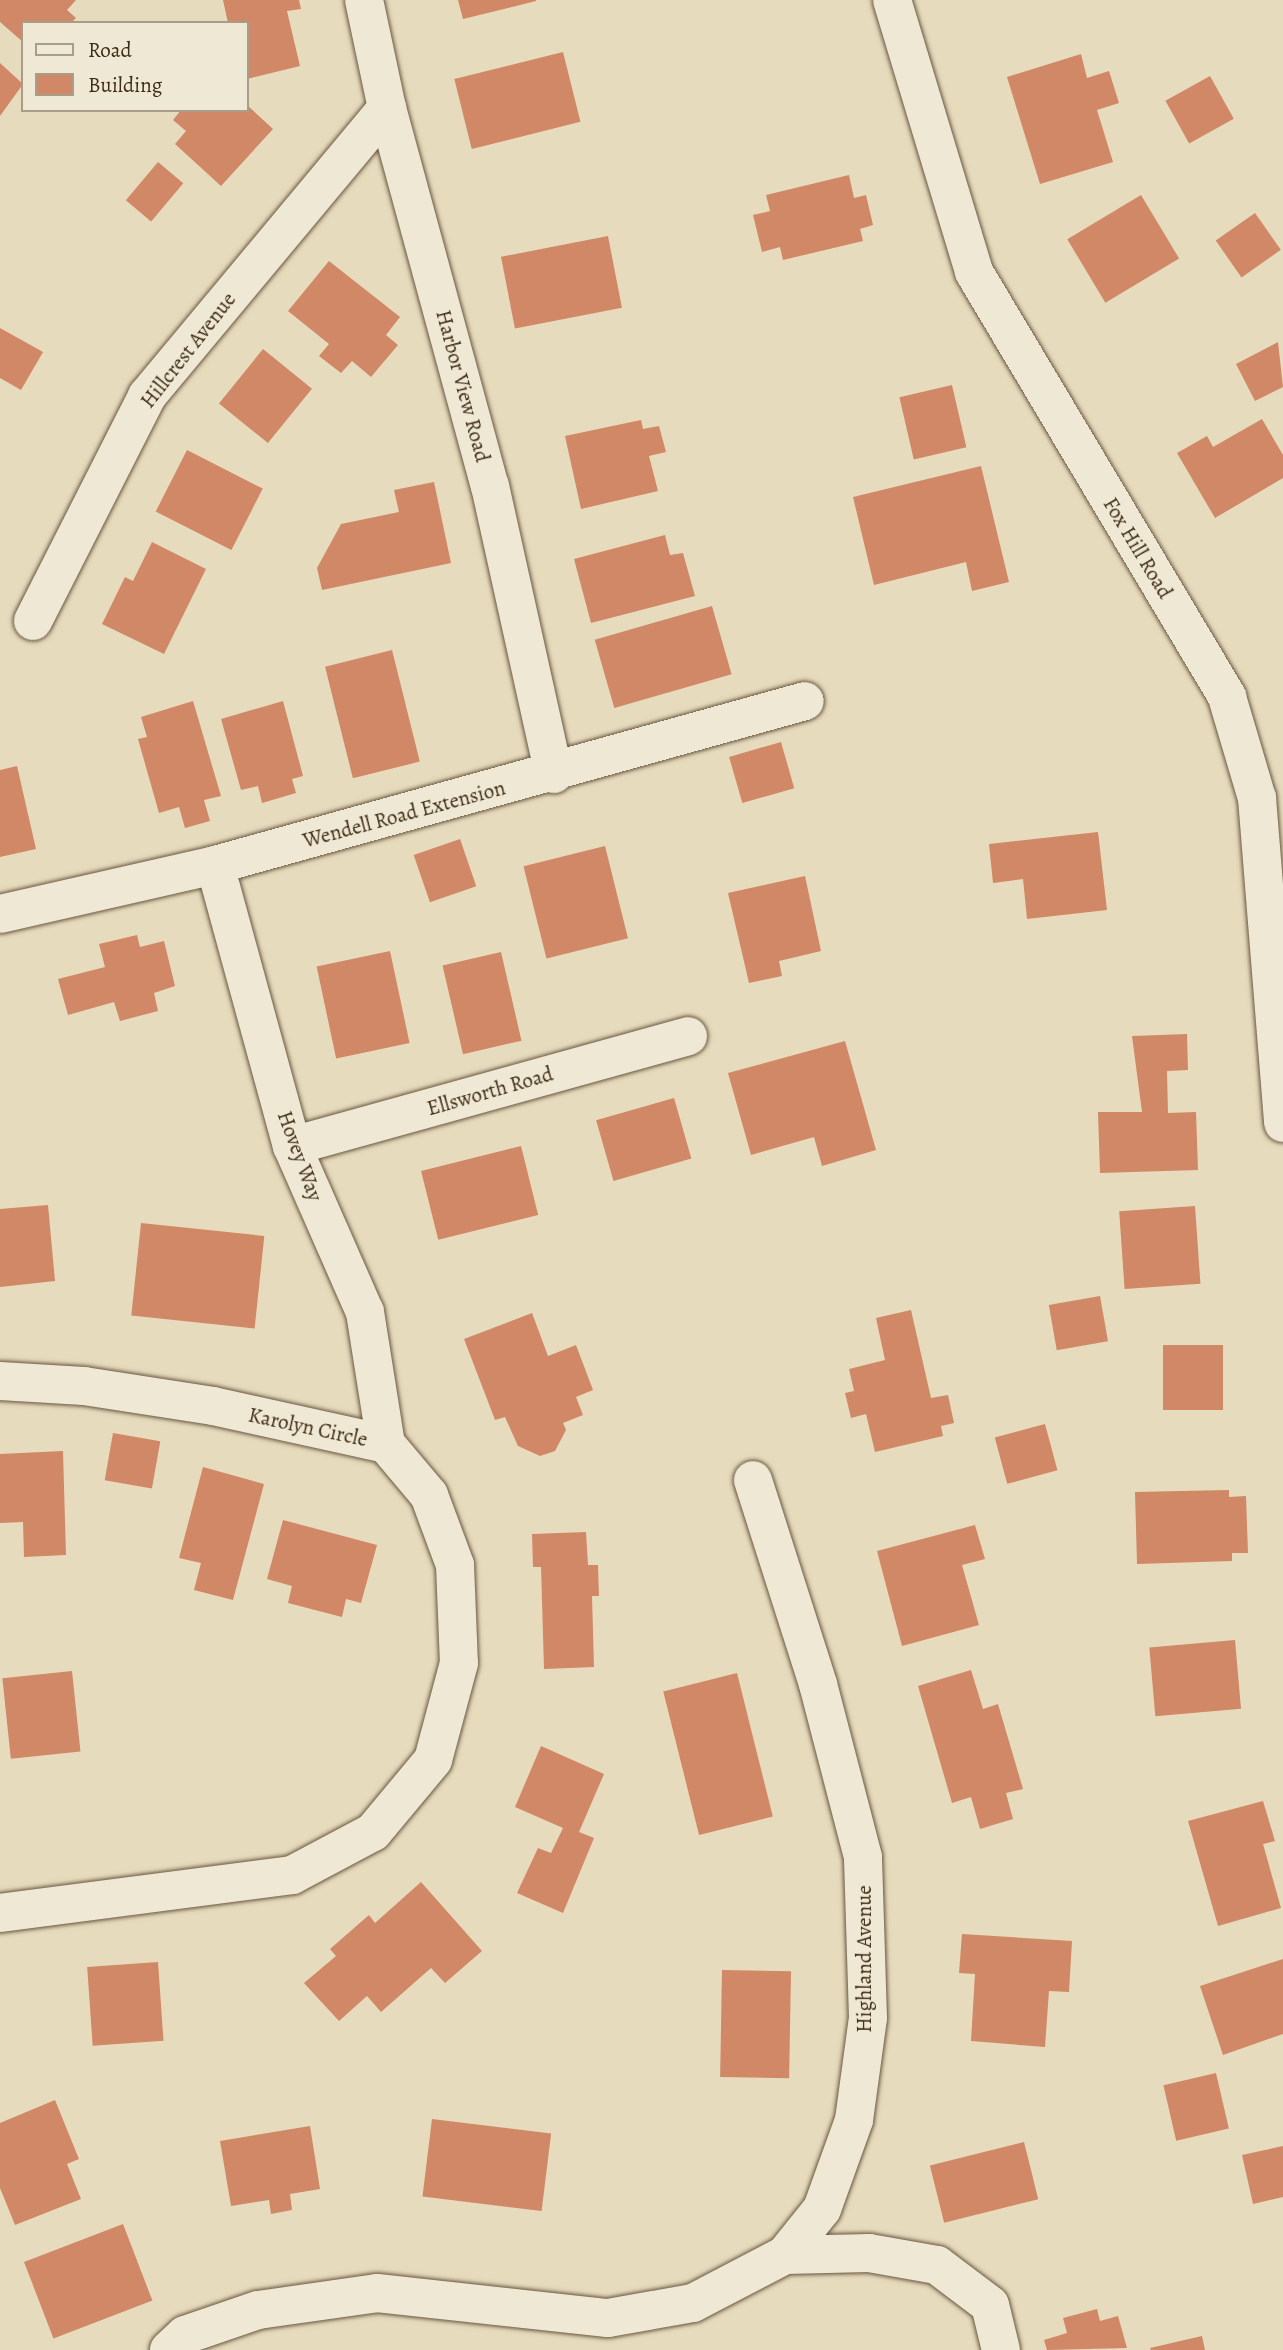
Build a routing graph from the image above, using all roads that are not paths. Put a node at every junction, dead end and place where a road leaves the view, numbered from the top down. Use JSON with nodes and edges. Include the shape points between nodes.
{"nodes":[{"id":1,"x":364,"y":0,"type":"edge"},
{"id":2,"x":892,"y":0,"type":"edge"},
{"id":3,"x":387,"y":108,"type":"junction"},
{"id":4,"x":33,"y":621,"type":"dead end"},
{"id":5,"x":805,"y":701,"type":"dead end"},
{"id":6,"x":554,"y":774,"type":"junction"},
{"id":7,"x":215,"y":865,"type":"junction"},
{"id":8,"x":0,"y":914,"type":"edge"},
{"id":9,"x":688,"y":1036,"type":"dead end"},
{"id":10,"x":1283,"y":1123,"type":"edge"},
{"id":11,"x":292,"y":1146,"type":"junction"},
{"id":12,"x":0,"y":1381,"type":"edge"},
{"id":13,"x":386,"y":1444,"type":"junction"},
{"id":14,"x":753,"y":1480,"type":"dead end"},
{"id":15,"x":0,"y":1913,"type":"edge"},
{"id":16,"x":785,"y":2255,"type":"junction"},
{"id":17,"x":169,"y":2350,"type":"edge"},
{"id":18,"x":1000,"y":2350,"type":"edge"}],
"edges":[{"from":1,"to":3,"type":"street","name":"Harbor View Road"},
{"from":2,"to":10,"type":"street","name":"Fox Hill Road","via":[[974,272],[1227,697],[1257,798]]},
{"from":3,"to":4,"type":"street","name":"Hillcrest Avenue","via":[[147,396]]},
{"from":3,"to":6,"type":"street","name":"Harbor View Road","via":[[490,486]]},
{"from":5,"to":6,"type":"street","name":"Wendell Road Extension"},
{"from":6,"to":7,"type":"street","name":"Wendell Road Extension"},
{"from":7,"to":8,"type":"street","name":"Wendell Road Extension"},
{"from":7,"to":11,"type":"street","name":"Hovey Way"},
{"from":9,"to":11,"type":"street","name":"Ellsworth Road"},
{"from":11,"to":13,"type":"street","name":"Hovey Way","via":[[365,1312]]},
{"from":12,"to":13,"type":"street","name":"Karolyn Circle","via":[[84,1386],[213,1406]]},
{"from":13,"to":15,"type":"street","name":"Karolyn Circle","via":[[429,1495],[455,1565],[459,1664],[433,1760],[373,1832],[292,1875]]},
{"from":14,"to":16,"type":"street","name":"Highland Avenue","via":[[818,1684],[863,1857],[868,2018],[854,2120],[822,2209]]},
{"from":16,"to":17,"type":"street","name":"Highland Avenue","via":[[693,2303],[608,2318],[377,2293],[258,2310],[185,2335]]},
{"from":16,"to":18,"type":"street","via":[[869,2253],[937,2265],[990,2305]]}]}
